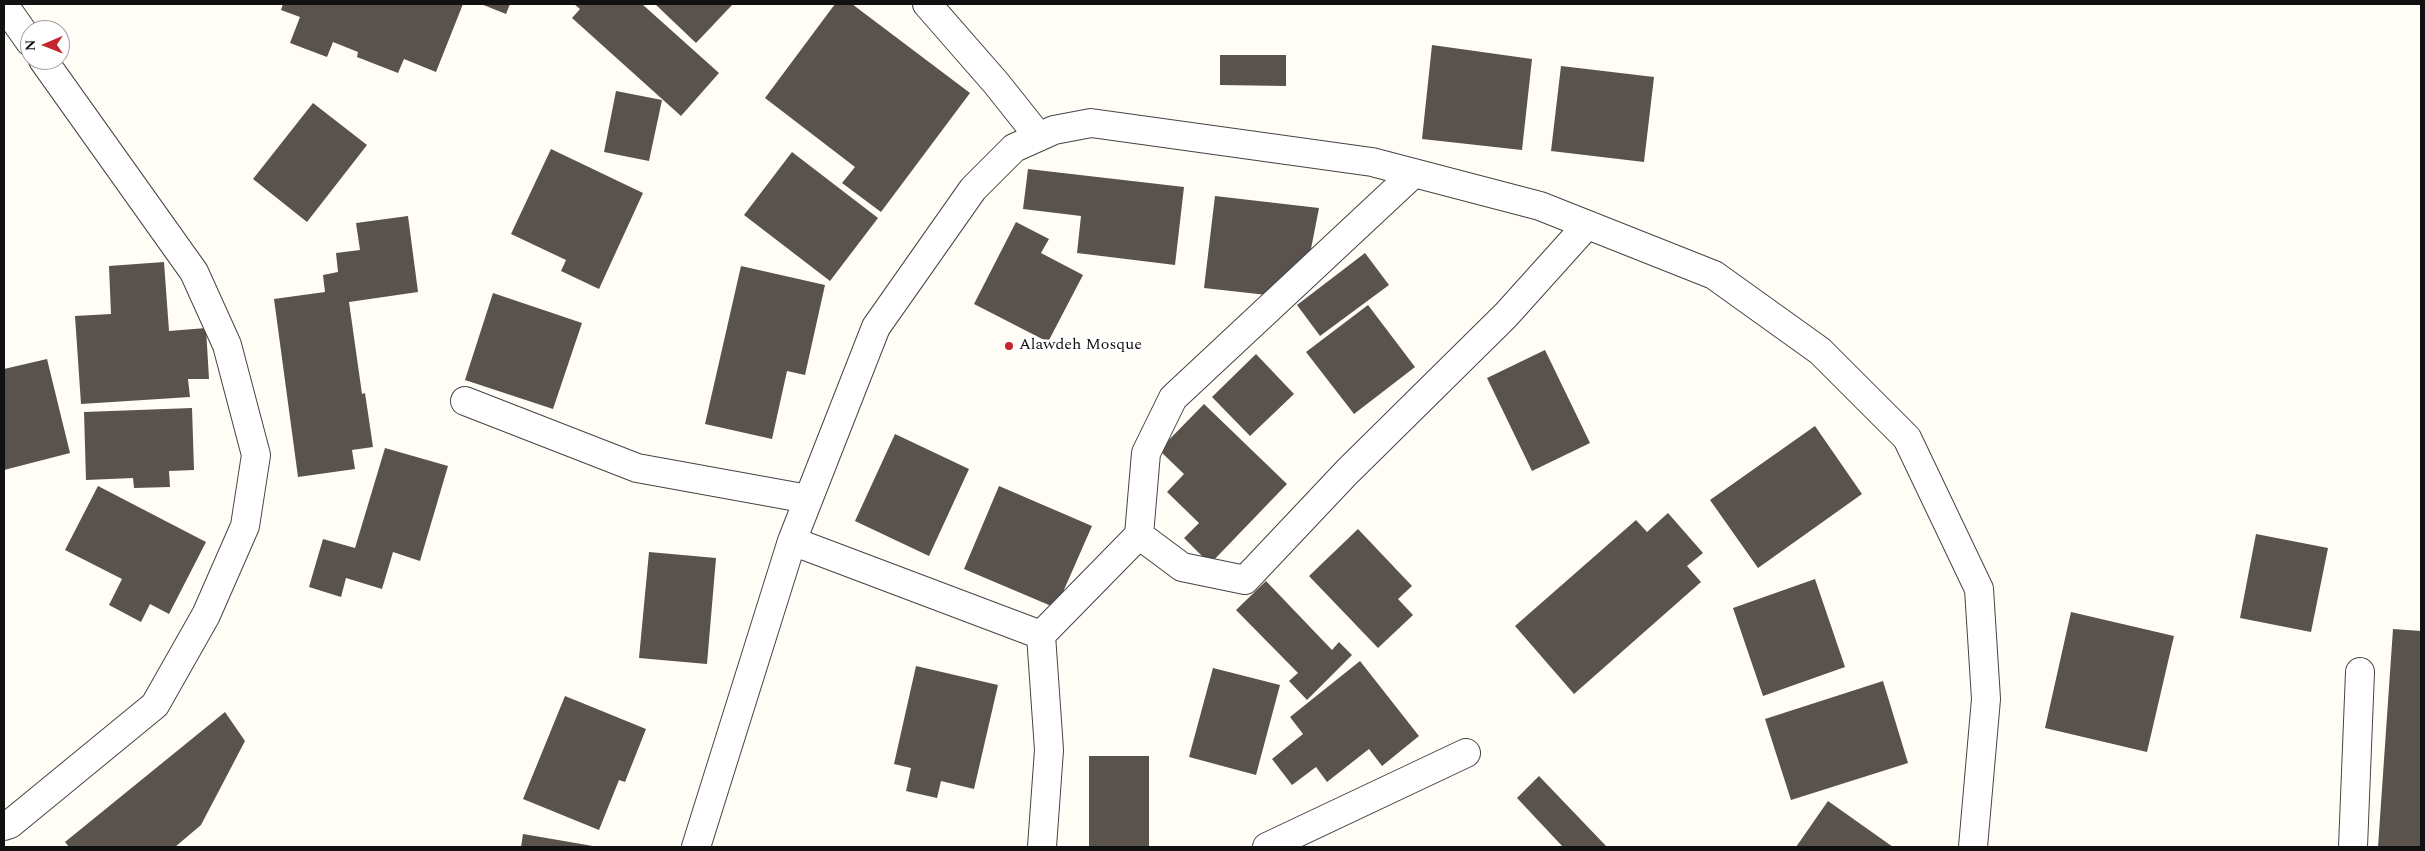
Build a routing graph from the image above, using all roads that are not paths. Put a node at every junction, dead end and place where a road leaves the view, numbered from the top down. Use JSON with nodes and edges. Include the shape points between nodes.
{"nodes":[{"id":1,"x":927,"y":4,"type":"edge"},
{"id":2,"x":12,"y":10,"type":"edge"},
{"id":3,"x":20,"y":24,"type":"edge"},
{"id":4,"x":50,"y":70,"type":"edge"},
{"id":5,"x":1038,"y":137,"type":"junction"},
{"id":6,"x":1414,"y":174,"type":"junction"},
{"id":7,"x":1587,"y":225,"type":"junction"},
{"id":8,"x":465,"y":400,"type":"dead end"},
{"id":9,"x":808,"y":500,"type":"junction"},
{"id":10,"x":1139,"y":535,"type":"junction"},
{"id":11,"x":792,"y":541,"type":"junction"},
{"id":12,"x":1040,"y":634,"type":"junction"},
{"id":13,"x":2360,"y":672,"type":"dead end"},
{"id":14,"x":1466,"y":753,"type":"dead end"},
{"id":15,"x":4,"y":826,"type":"edge"},
{"id":16,"x":696,"y":847,"type":"edge"},
{"id":17,"x":1042,"y":847,"type":"edge"},
{"id":18,"x":1267,"y":847,"type":"edge"},
{"id":19,"x":1973,"y":847,"type":"edge"},
{"id":20,"x":2353,"y":847,"type":"edge"}],
"edges":[{"from":1,"to":5,"type":"street"},
{"from":2,"to":3,"type":"street"},
{"from":4,"to":15,"type":"street","via":[[194,272],[227,345],[256,455],[245,526],[206,615],[154,705]]},
{"from":5,"to":6,"type":"street","via":[[1054,130],[1091,123],[1372,162]]},
{"from":5,"to":9,"type":"street","via":[[1014,148],[973,190],[876,327]]},
{"from":6,"to":7,"type":"street","via":[[1540,206]]},
{"from":6,"to":10,"type":"street","via":[[1173,398],[1146,453]]},
{"from":7,"to":10,"type":"street","via":[[1506,315],[1347,472],[1245,580],[1182,567]]},
{"from":7,"to":19,"type":"street","via":[[1714,275],[1820,351],[1907,438],[1979,589],[1986,699]]},
{"from":8,"to":9,"type":"street","via":[[637,468]]},
{"from":9,"to":11,"type":"street"},
{"from":10,"to":12,"type":"street"},
{"from":11,"to":12,"type":"street"},
{"from":11,"to":16,"type":"street"},
{"from":12,"to":17,"type":"street","via":[[1049,750]]},
{"from":13,"to":20,"type":"street"},
{"from":14,"to":18,"type":"street"}]}
